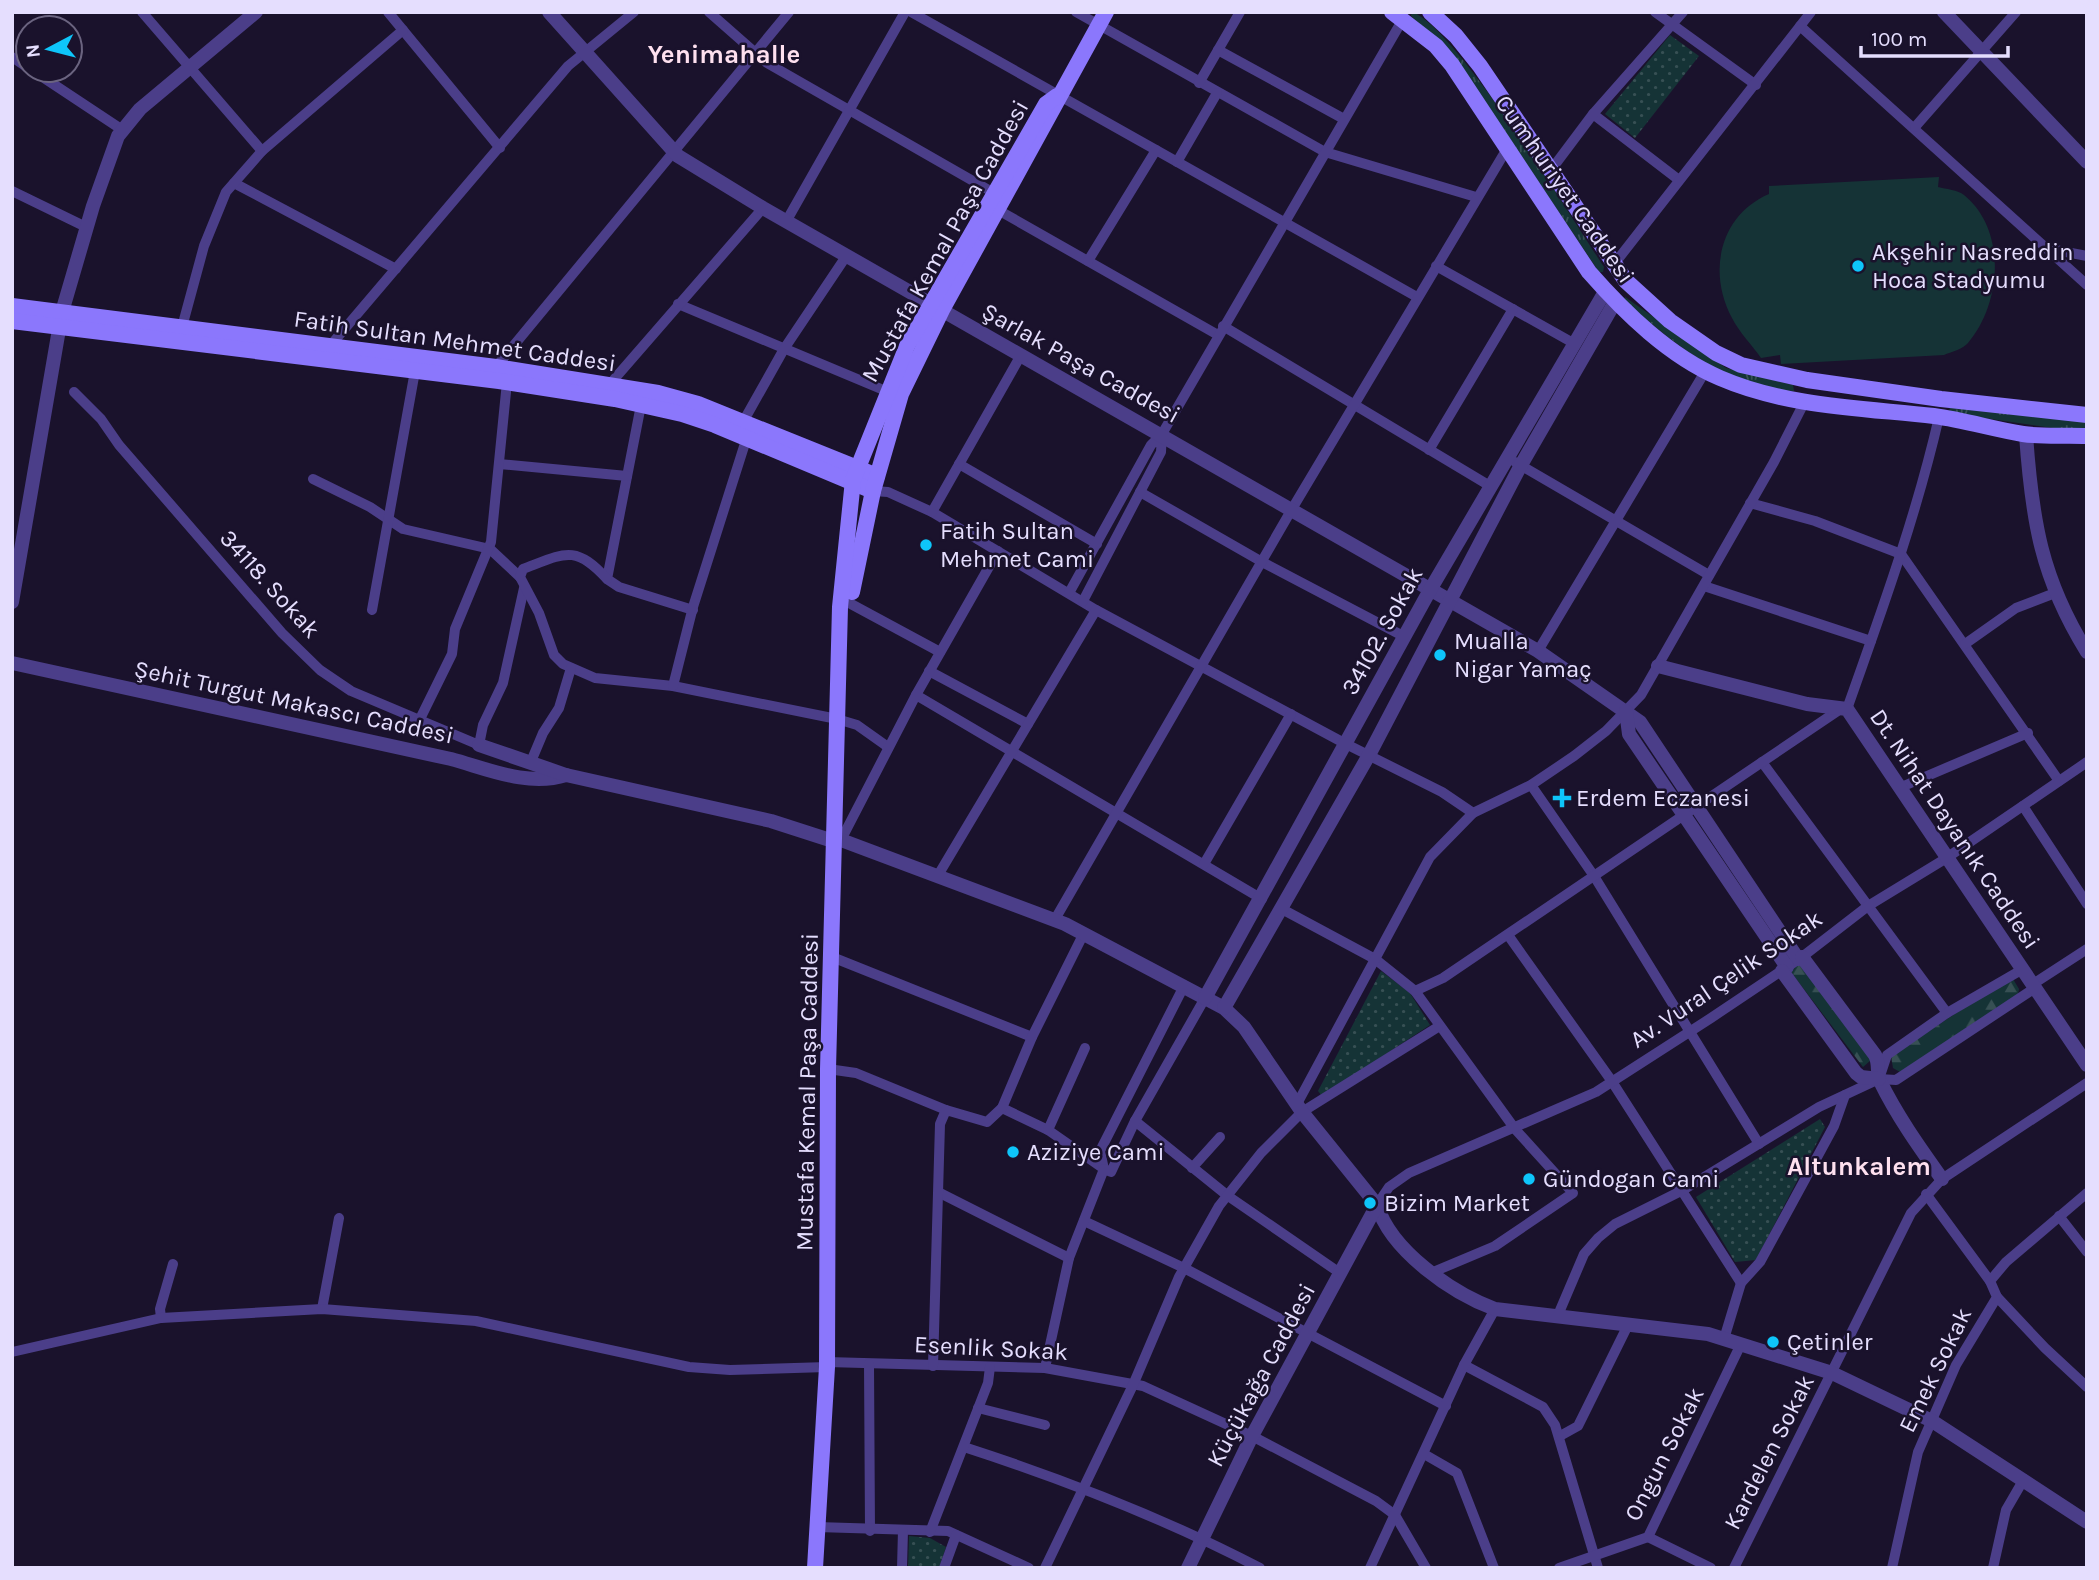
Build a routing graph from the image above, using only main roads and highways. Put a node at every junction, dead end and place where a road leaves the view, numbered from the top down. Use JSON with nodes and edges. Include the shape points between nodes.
{"nodes":[{"id":1,"x":1430,"y":12,"type":"edge"},
{"id":2,"x":1401,"y":14,"type":"edge"},
{"id":3,"x":1102,"y":19,"type":"edge"},
{"id":4,"x":1057,"y":96,"type":"junction"},
{"id":5,"x":1618,"y":269,"type":"junction"},
{"id":6,"x":1610,"y":296,"type":"junction"},
{"id":7,"x":12,"y":306,"type":"edge"},
{"id":8,"x":937,"y":307,"type":"junction"},
{"id":9,"x":61,"y":319,"type":"junction"},
{"id":10,"x":12,"y":321,"type":"edge"},
{"id":11,"x":329,"y":353,"type":"junction"},
{"id":12,"x":1807,"y":380,"type":"junction"},
{"id":13,"x":1941,"y":399,"type":"junction"},
{"id":14,"x":1804,"y":403,"type":"junction"},
{"id":15,"x":2086,"y":415,"type":"edge"},
{"id":16,"x":1939,"y":417,"type":"junction"},
{"id":17,"x":745,"y":430,"type":"junction"},
{"id":18,"x":2087,"y":436,"type":"edge"},
{"id":19,"x":855,"y":474,"type":"junction"},
{"id":20,"x":879,"y":486,"type":"junction"},
{"id":21,"x":846,"y":610,"type":"junction"},
{"id":22,"x":815,"y":1568,"type":"edge"}],
"edges":[{"from":1,"to":5,"type":"main road","name":"Cumhuriyet Caddesi","via":[[1473,57]]},
{"from":2,"to":6,"type":"main road","name":"Cumhuriyet Caddesi","via":[[1444,55],[1589,272]]},
{"from":3,"to":4,"type":"main road","name":"Mustafa Kemal Paşa Caddesi"},
{"from":4,"to":8,"type":"main road","name":"Mustafa Kemal Paşa Caddesi","via":[[1055,109],[998,210]]},
{"from":4,"to":8,"type":"main road","name":"Mustafa Kemal Paşa Caddesi","via":[[1046,104],[994,193]]},
{"from":5,"to":6,"type":"main road"},
{"from":5,"to":12,"type":"main road","name":"Cumhuriyet Caddesi","via":[[1670,321],[1716,353],[1741,365]]},
{"from":6,"to":14,"type":"main road","name":"Cumhuriyet Caddesi","via":[[1664,343],[1706,370]]},
{"from":7,"to":9,"type":"main road","name":"Fatih Sultan Mehmet Caddesi"},
{"from":8,"to":19,"type":"main road","name":"Mustafa Kemal Paşa Caddesi","via":[[886,391]]},
{"from":8,"to":20,"type":"main road","name":"Mustafa Kemal Paşa Caddesi","via":[[901,394]]},
{"from":9,"to":10,"type":"main road","name":"Fatih Sultan Mehmet Caddesi"},
{"from":9,"to":11,"type":"main road","name":"Fatih Sultan Mehmet Caddesi"},
{"from":9,"to":11,"type":"main road","name":"Fatih Sultan Mehmet Caddesi","via":[[183,327]]},
{"from":11,"to":17,"type":"main road","name":"Fatih Sultan Mehmet Caddesi","via":[[415,371],[641,405]]},
{"from":11,"to":17,"type":"main road","name":"Fatih Sultan Mehmet Caddesi","via":[[496,366],[610,384],[698,404]]},
{"from":12,"to":13,"type":"main road","name":"Cumhuriyet Caddesi"},
{"from":12,"to":14,"type":"main road"},
{"from":13,"to":15,"type":"main road","name":"Cumhuriyet Caddesi"},
{"from":13,"to":16,"type":"main road"},
{"from":14,"to":16,"type":"main road","name":"Cumhuriyet Caddesi"},
{"from":16,"to":18,"type":"main road","name":"Cumhuriyet Caddesi","via":[[2026,435]]},
{"from":17,"to":19,"type":"main road","name":"Fatih Sultan Mehmet Caddesi"},
{"from":19,"to":20,"type":"main road","name":"Fatih Sultan Mehmet Caddesi"},
{"from":19,"to":21,"type":"main road","name":"Mustafa Kemal Paşa Caddesi","via":[[840,607]]},
{"from":20,"to":21,"type":"main road","name":"Mustafa Kemal Paşa Caddesi"},
{"from":21,"to":22,"type":"main road","name":"Mustafa Kemal Paşa Caddesi","via":[[837,719],[828,1069],[827,1364]]}]}
